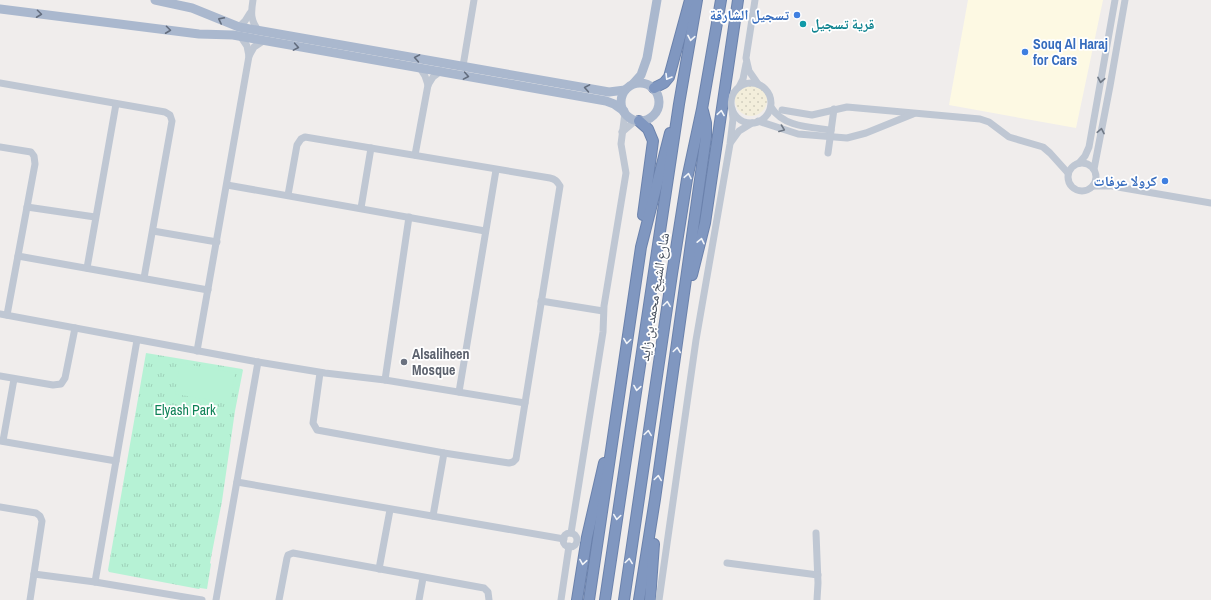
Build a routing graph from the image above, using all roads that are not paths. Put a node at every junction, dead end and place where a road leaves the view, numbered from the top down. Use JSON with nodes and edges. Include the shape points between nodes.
{"nodes":[{"id":1,"x":155,"y":0,"type":"edge"},
{"id":2,"x":253,"y":0,"type":"edge"},
{"id":3,"x":474,"y":0,"type":"edge"},
{"id":4,"x":657,"y":0,"type":"edge"},
{"id":5,"x":690,"y":0,"type":"edge"},
{"id":6,"x":697,"y":0,"type":"edge"},
{"id":7,"x":721,"y":0,"type":"edge"},
{"id":8,"x":738,"y":0,"type":"edge"},
{"id":9,"x":755,"y":0,"type":"edge"},
{"id":10,"x":1116,"y":0,"type":"edge"},
{"id":11,"x":1125,"y":0,"type":"edge"},
{"id":12,"x":0,"y":9,"type":"edge"},
{"id":13,"x":250,"y":13,"type":"junction"},
{"id":14,"x":239,"y":27,"type":"junction"},
{"id":15,"x":259,"y":31,"type":"junction"},
{"id":16,"x":241,"y":37,"type":"junction"},
{"id":17,"x":263,"y":41,"type":"junction"},
{"id":18,"x":249,"y":56,"type":"junction"},
{"id":19,"x":647,"y":58,"type":"junction"},
{"id":20,"x":746,"y":64,"type":"junction"},
{"id":21,"x":463,"y":66,"type":"junction"},
{"id":22,"x":420,"y":68,"type":"junction"},
{"id":23,"x":441,"y":71,"type":"junction"},
{"id":24,"x":543,"y":79,"type":"junction"},
{"id":25,"x":0,"y":82,"type":"edge"},
{"id":26,"x":633,"y":84,"type":"junction"},
{"id":27,"x":758,"y":84,"type":"junction"},
{"id":28,"x":428,"y":85,"type":"junction"},
{"id":29,"x":523,"y":86,"type":"junction"},
{"id":30,"x":652,"y":87,"type":"junction"},
{"id":31,"x":739,"y":87,"type":"junction"},
{"id":32,"x":625,"y":90,"type":"junction"},
{"id":33,"x":116,"y":104,"type":"junction"},
{"id":34,"x":680,"y":104,"type":"junction"},
{"id":35,"x":771,"y":107,"type":"junction"},
{"id":36,"x":702,"y":109,"type":"junction"},
{"id":37,"x":732,"y":109,"type":"junction"},
{"id":38,"x":834,"y":109,"type":"junction"},
{"id":39,"x":782,"y":110,"type":"dead end"},
{"id":40,"x":624,"y":112,"type":"junction"},
{"id":41,"x":915,"y":113,"type":"junction"},
{"id":42,"x":638,"y":120,"type":"junction"},
{"id":43,"x":755,"y":122,"type":"junction"},
{"id":44,"x":622,"y":132,"type":"junction"},
{"id":45,"x":830,"y":133,"type":"junction"},
{"id":46,"x":730,"y":144,"type":"junction"},
{"id":47,"x":0,"y":146,"type":"edge"},
{"id":48,"x":371,"y":148,"type":"junction"},
{"id":49,"x":828,"y":153,"type":"dead end"},
{"id":50,"x":415,"y":155,"type":"junction"},
{"id":51,"x":1079,"y":163,"type":"junction"},
{"id":52,"x":496,"y":170,"type":"junction"},
{"id":53,"x":1094,"y":170,"type":"junction"},
{"id":54,"x":1068,"y":174,"type":"junction"},
{"id":55,"x":227,"y":185,"type":"junction"},
{"id":56,"x":1093,"y":186,"type":"junction"},
{"id":57,"x":288,"y":196,"type":"junction"},
{"id":58,"x":1211,"y":203,"type":"edge"},
{"id":59,"x":27,"y":207,"type":"junction"},
{"id":60,"x":361,"y":208,"type":"junction"},
{"id":61,"x":95,"y":217,"type":"junction"},
{"id":62,"x":409,"y":217,"type":"junction"},
{"id":63,"x":153,"y":231,"type":"junction"},
{"id":64,"x":485,"y":231,"type":"junction"},
{"id":65,"x":217,"y":242,"type":"junction"},
{"id":66,"x":640,"y":247,"type":"junction"},
{"id":67,"x":18,"y":256,"type":"junction"},
{"id":68,"x":87,"y":268,"type":"junction"},
{"id":69,"x":144,"y":278,"type":"junction"},
{"id":70,"x":208,"y":290,"type":"junction"},
{"id":71,"x":541,"y":301,"type":"junction"},
{"id":72,"x":683,"y":306,"type":"junction"},
{"id":73,"x":603,"y":311,"type":"junction"},
{"id":74,"x":4,"y":315,"type":"edge"},
{"id":75,"x":75,"y":328,"type":"junction"},
{"id":76,"x":137,"y":340,"type":"junction"},
{"id":77,"x":197,"y":351,"type":"junction"},
{"id":78,"x":258,"y":362,"type":"junction"},
{"id":79,"x":320,"y":373,"type":"junction"},
{"id":80,"x":0,"y":376,"type":"edge"},
{"id":81,"x":14,"y":379,"type":"junction"},
{"id":82,"x":385,"y":380,"type":"junction"},
{"id":83,"x":458,"y":392,"type":"junction"},
{"id":84,"x":525,"y":403,"type":"junction"},
{"id":85,"x":1,"y":441,"type":"edge"},
{"id":86,"x":612,"y":442,"type":"junction"},
{"id":87,"x":444,"y":453,"type":"junction"},
{"id":88,"x":116,"y":461,"type":"junction"},
{"id":89,"x":237,"y":482,"type":"junction"},
{"id":90,"x":655,"y":499,"type":"junction"},
{"id":91,"x":0,"y":507,"type":"edge"},
{"id":92,"x":390,"y":510,"type":"junction"},
{"id":93,"x":433,"y":516,"type":"junction"},
{"id":94,"x":571,"y":533,"type":"junction"},
{"id":95,"x":816,"y":533,"type":"dead end"},
{"id":96,"x":564,"y":539,"type":"junction"},
{"id":97,"x":569,"y":546,"type":"junction"},
{"id":98,"x":727,"y":563,"type":"dead end"},
{"id":99,"x":379,"y":569,"type":"junction"},
{"id":100,"x":34,"y":574,"type":"junction"},
{"id":101,"x":818,"y":575,"type":"junction"},
{"id":102,"x":424,"y":578,"type":"junction"},
{"id":103,"x":95,"y":582,"type":"junction"},
{"id":104,"x":155,"y":596,"type":"edge"},
{"id":105,"x":30,"y":600,"type":"edge"},
{"id":106,"x":202,"y":600,"type":"edge"},
{"id":107,"x":216,"y":600,"type":"edge"},
{"id":108,"x":279,"y":600,"type":"edge"},
{"id":109,"x":419,"y":600,"type":"edge"},
{"id":110,"x":489,"y":600,"type":"edge"},
{"id":111,"x":561,"y":600,"type":"edge"},
{"id":112,"x":577,"y":600,"type":"edge"},
{"id":113,"x":589,"y":600,"type":"edge"},
{"id":114,"x":605,"y":600,"type":"edge"},
{"id":115,"x":624,"y":600,"type":"edge"},
{"id":116,"x":639,"y":600,"type":"edge"},
{"id":117,"x":650,"y":600,"type":"edge"},
{"id":118,"x":659,"y":600,"type":"edge"},
{"id":119,"x":817,"y":600,"type":"edge"}],
"edges":[{"from":14,"to":1,"type":"main road","one_way":true,"via":[[192,8]]},
{"from":2,"to":13,"type":"street"},
{"from":3,"to":21,"type":"street"},
{"from":4,"to":19,"type":"main road"},
{"from":5,"to":30,"type":"highway","one_way":true,"via":[[670,77],[664,83]]},
{"from":6,"to":34,"type":"highway","name":"شارع الشيخ محمد بن زايد","one_way":true},
{"from":7,"to":36,"type":"highway","name":"شارع الشيخ محمد بن زايد"},
{"from":72,"to":8,"type":"highway","one_way":true,"via":[[698,256],[704,223]]},
{"from":9,"to":20,"type":"street"},
{"from":10,"to":51,"type":"street","one_way":true,"via":[[1089,147]]},
{"from":53,"to":11,"type":"street","one_way":true},
{"from":12,"to":16,"type":"main road","one_way":true},
{"from":13,"to":14,"type":"street"},
{"from":13,"to":15,"type":"street"},
{"from":14,"to":15,"type":"main road"},
{"from":21,"to":15,"type":"main road","one_way":true},
{"from":16,"to":17,"type":"main road"},
{"from":16,"to":18,"type":"street","via":[[247,46]]},
{"from":17,"to":18,"type":"street","via":[[254,47]]},
{"from":17,"to":22,"type":"main road","one_way":true},
{"from":18,"to":55,"type":"street"},
{"from":19,"to":26,"type":"main road","via":[[642,75]]},
{"from":19,"to":30,"type":"main road","via":[[646,74]]},
{"from":20,"to":27,"type":"street"},
{"from":20,"to":31,"type":"street"},
{"from":21,"to":24,"type":"main road"},
{"from":22,"to":23,"type":"main road"},
{"from":22,"to":28,"type":"street"},
{"from":23,"to":28,"type":"street"},
{"from":23,"to":29,"type":"main road","one_way":true},
{"from":24,"to":29,"type":"main road","via":[[541,84]]},
{"from":32,"to":24,"type":"main road","one_way":true,"via":[[609,92]]},
{"from":25,"to":33,"type":"street"},
{"from":26,"to":30,"type":"main road"},
{"from":26,"to":32,"type":"main road"},
{"from":27,"to":31,"type":"street","via":[[751,83]]},
{"from":27,"to":35,"type":"street","via":[[768,93]]},
{"from":28,"to":50,"type":"street"},
{"from":29,"to":40,"type":"main road","via":[[606,101]]},
{"from":30,"to":42,"type":"main road","via":[[659,98],[658,109],[650,118]]},
{"from":31,"to":37,"type":"street","via":[[732,97]]},
{"from":32,"to":40,"type":"main road","via":[[621,103]]},
{"from":33,"to":61,"type":"street"},
{"from":33,"to":63,"type":"street","via":[[165,112],[172,118]]},
{"from":34,"to":66,"type":"highway","via":[[662,158]]},
{"from":34,"to":114,"type":"highway","name":"شارع الشيخ محمد بن زايد","one_way":true},
{"from":35,"to":43,"type":"street","via":[[764,118]]},
{"from":35,"to":45,"type":"street","via":[[776,115],[784,120]]},
{"from":36,"to":72,"type":"highway","via":[[706,122],[706,137]]},
{"from":115,"to":36,"type":"highway","name":"شارع الشيخ محمد بن زايد","one_way":true,"via":[[674,259]]},
{"from":37,"to":43,"type":"street","via":[[740,119]]},
{"from":37,"to":46,"type":"street"},
{"from":38,"to":39,"type":"street","via":[[812,115]]},
{"from":38,"to":41,"type":"street","via":[[847,107]]},
{"from":38,"to":45,"type":"street"},
{"from":40,"to":42,"type":"main road","via":[[630,118]]},
{"from":40,"to":44,"type":"street"},
{"from":41,"to":45,"type":"street","via":[[860,135],[846,138]]},
{"from":41,"to":54,"type":"street","via":[[984,120],[1009,137],[1047,150]]},
{"from":42,"to":44,"type":"street"},
{"from":42,"to":66,"type":"highway","via":[[651,135],[653,147]]},
{"from":43,"to":45,"type":"street","one_way":true,"via":[[806,135]]},
{"from":43,"to":46,"type":"street","via":[[739,131]]},
{"from":44,"to":73,"type":"street","via":[[621,144],[626,173]]},
{"from":45,"to":49,"type":"street"},
{"from":46,"to":118,"type":"street","via":[[696,340]]},
{"from":47,"to":59,"type":"street","via":[[27,151],[34,156],[35,164]]},
{"from":48,"to":50,"type":"street"},
{"from":48,"to":57,"type":"street","via":[[301,138],[297,145]]},
{"from":48,"to":60,"type":"street"},
{"from":50,"to":52,"type":"street"},
{"from":51,"to":53,"type":"street","via":[[1089,165]]},
{"from":51,"to":54,"type":"street"},
{"from":52,"to":64,"type":"street"},
{"from":52,"to":71,"type":"street","via":[[550,178],[560,186]]},
{"from":53,"to":56,"type":"street","via":[[1096,178]]},
{"from":54,"to":56,"type":"street","via":[[1069,183],[1076,189],[1085,191]]},
{"from":55,"to":57,"type":"street"},
{"from":55,"to":65,"type":"street"},
{"from":56,"to":58,"type":"street","via":[[1112,186]]},
{"from":57,"to":60,"type":"street"},
{"from":59,"to":61,"type":"street"},
{"from":59,"to":67,"type":"street"},
{"from":60,"to":62,"type":"street"},
{"from":61,"to":68,"type":"street"},
{"from":62,"to":64,"type":"street"},
{"from":62,"to":82,"type":"street"},
{"from":63,"to":65,"type":"street"},
{"from":63,"to":69,"type":"street"},
{"from":64,"to":83,"type":"street"},
{"from":65,"to":70,"type":"street"},
{"from":66,"to":86,"type":"highway","one_way":true},
{"from":67,"to":68,"type":"street"},
{"from":67,"to":74,"type":"street"},
{"from":68,"to":69,"type":"street"},
{"from":69,"to":70,"type":"street"},
{"from":70,"to":77,"type":"street"},
{"from":71,"to":73,"type":"street"},
{"from":71,"to":84,"type":"street"},
{"from":90,"to":72,"type":"highway","one_way":true},
{"from":73,"to":94,"type":"street","via":[[603,332]]},
{"from":74,"to":75,"type":"street"},
{"from":75,"to":76,"type":"street"},
{"from":75,"to":81,"type":"street","via":[[64,381],[61,384]]},
{"from":76,"to":77,"type":"street"},
{"from":76,"to":88,"type":"street"},
{"from":77,"to":78,"type":"street"},
{"from":78,"to":79,"type":"street"},
{"from":78,"to":89,"type":"street"},
{"from":79,"to":82,"type":"street"},
{"from":79,"to":87,"type":"street","via":[[312,423],[317,430]]},
{"from":80,"to":81,"type":"street"},
{"from":81,"to":85,"type":"street"},
{"from":82,"to":83,"type":"street"},
{"from":83,"to":84,"type":"street"},
{"from":84,"to":87,"type":"street","via":[[516,459],[513,462]]},
{"from":85,"to":88,"type":"street"},
{"from":86,"to":112,"type":"highway","one_way":true,"via":[[603,466],[586,537]]},
{"from":86,"to":113,"type":"highway"},
{"from":87,"to":93,"type":"street"},
{"from":88,"to":103,"type":"street"},
{"from":89,"to":92,"type":"street"},
{"from":89,"to":107,"type":"street"},
{"from":90,"to":116,"type":"highway"},
{"from":90,"to":117,"type":"highway"},
{"from":91,"to":100,"type":"street","via":[[32,512],[40,516],[42,526]]},
{"from":92,"to":93,"type":"street"},
{"from":92,"to":99,"type":"street"},
{"from":93,"to":96,"type":"street"},
{"from":94,"to":96,"type":"street"},
{"from":94,"to":97,"type":"street","via":[[576,536],[577,541]]},
{"from":95,"to":101,"type":"street"},
{"from":96,"to":97,"type":"street","via":[[565,544]]},
{"from":97,"to":111,"type":"street"},
{"from":98,"to":101,"type":"street"},
{"from":99,"to":102,"type":"street"},
{"from":99,"to":108,"type":"street","via":[[297,553],[290,554]]},
{"from":100,"to":103,"type":"street"},
{"from":100,"to":105,"type":"street"},
{"from":101,"to":119,"type":"street"},
{"from":102,"to":109,"type":"street"},
{"from":102,"to":110,"type":"street","via":[[484,588],[488,592]]},
{"from":103,"to":104,"type":"street"},
{"from":104,"to":106,"type":"street"}]}
